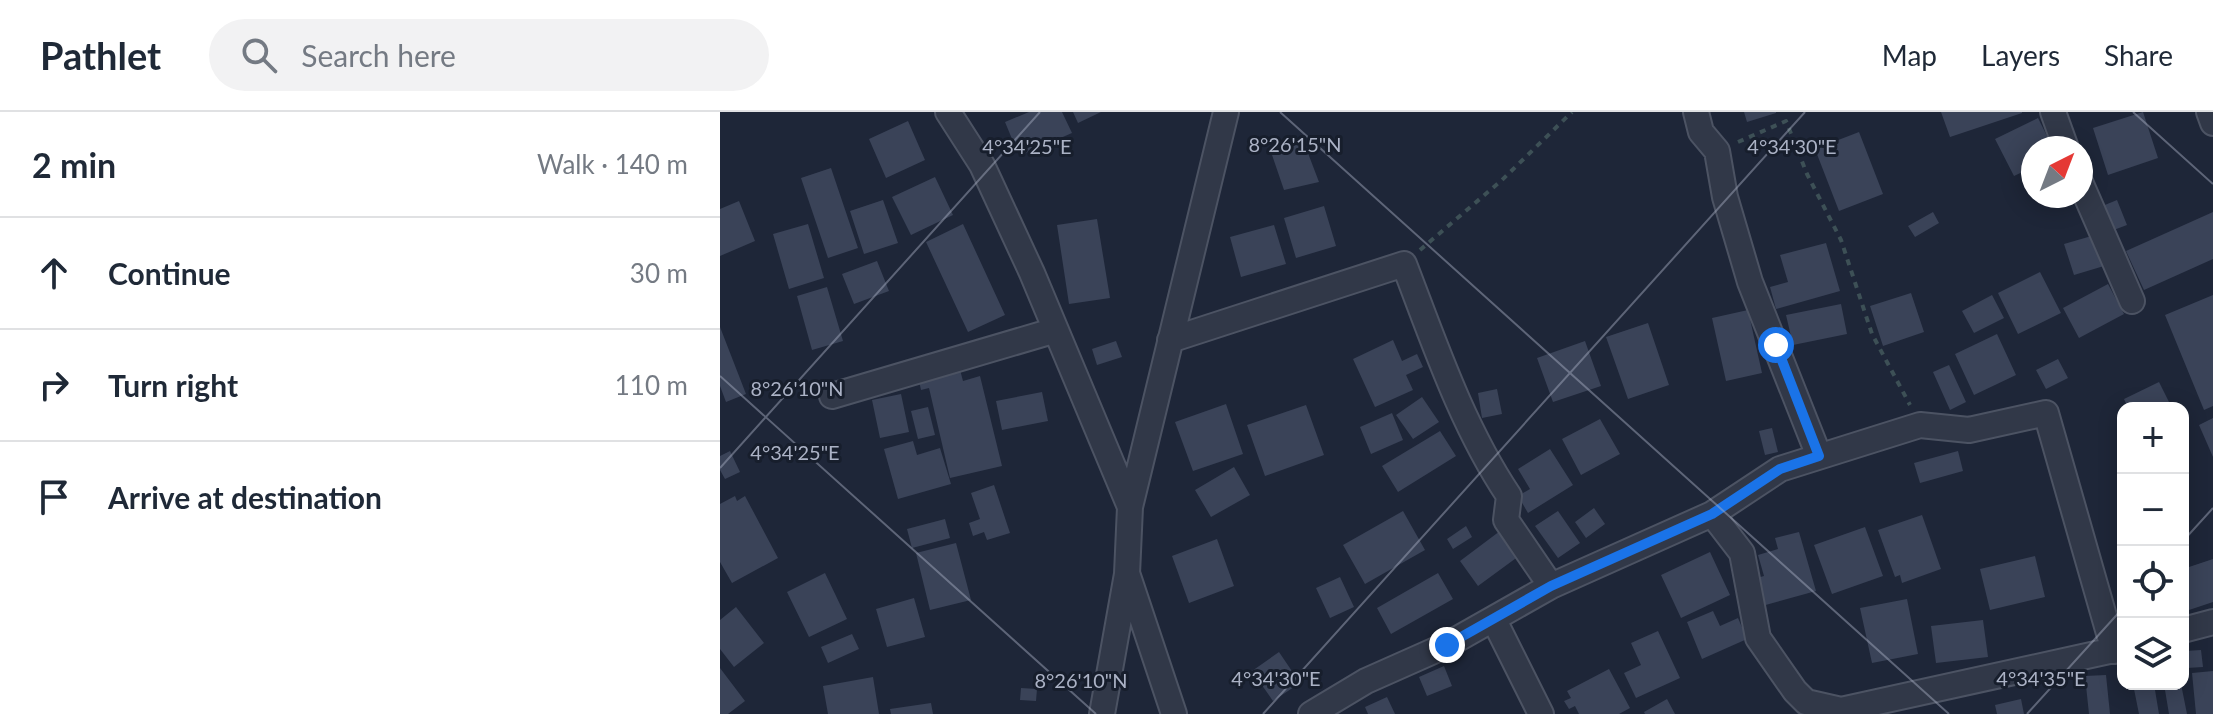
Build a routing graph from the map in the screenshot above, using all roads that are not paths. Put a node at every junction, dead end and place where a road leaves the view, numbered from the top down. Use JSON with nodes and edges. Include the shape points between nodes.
{"nodes":[{"id":1,"x":948,"y":112,"type":"edge"},
{"id":2,"x":1226,"y":112,"type":"edge"},
{"id":3,"x":1696,"y":112,"type":"edge"},
{"id":4,"x":2053,"y":112,"type":"edge"},
{"id":5,"x":2209,"y":112,"type":"edge"},
{"id":6,"x":2213,"y":123,"type":"edge"},
{"id":7,"x":2062,"y":136,"type":"edge"},
{"id":8,"x":2091,"y":208,"type":"edge"},
{"id":9,"x":2132,"y":301,"type":"dead end"},
{"id":10,"x":1056,"y":330,"type":"junction"},
{"id":11,"x":1170,"y":340,"type":"junction"},
{"id":12,"x":832,"y":396,"type":"dead end"},
{"id":13,"x":1819,"y":456,"type":"junction"},
{"id":14,"x":1130,"y":507,"type":"junction"},
{"id":15,"x":1712,"y":514,"type":"junction"},
{"id":16,"x":1127,"y":574,"type":"junction"},
{"id":17,"x":1551,"y":586,"type":"junction"},
{"id":18,"x":1494,"y":620,"type":"junction"},
{"id":19,"x":2213,"y":622,"type":"edge"},
{"id":20,"x":2189,"y":628,"type":"edge"},
{"id":21,"x":2117,"y":647,"type":"edge"},
{"id":22,"x":2117,"y":650,"type":"edge"},
{"id":23,"x":1799,"y":703,"type":"edge"},
{"id":24,"x":1102,"y":714,"type":"edge"},
{"id":25,"x":1174,"y":714,"type":"edge"},
{"id":26,"x":1311,"y":714,"type":"edge"},
{"id":27,"x":1541,"y":714,"type":"edge"}],
"edges":[{"from":1,"to":10,"type":"street","via":[[982,165]]},
{"from":2,"to":11,"type":"street"},
{"from":3,"to":13,"type":"street","via":[[1701,132],[1717,151],[1750,282]]},
{"from":4,"to":7,"type":"street"},
{"from":5,"to":6,"type":"street"},
{"from":8,"to":9,"type":"street"},
{"from":10,"to":12,"type":"street"},
{"from":10,"to":14,"type":"street"},
{"from":11,"to":14,"type":"street"},
{"from":11,"to":17,"type":"street","via":[[1404,264],[1489,467],[1509,496],[1506,520]]},
{"from":13,"to":15,"type":"street","via":[[1780,469]]},
{"from":13,"to":21,"type":"street","via":[[1920,425],[1969,430],[2046,413]]},
{"from":14,"to":16,"type":"street"},
{"from":15,"to":17,"type":"street"},
{"from":15,"to":23,"type":"street","via":[[1742,553],[1758,638]]},
{"from":16,"to":24,"type":"street"},
{"from":16,"to":25,"type":"street"},
{"from":17,"to":18,"type":"street"},
{"from":18,"to":26,"type":"street","via":[[1366,681]]},
{"from":18,"to":27,"type":"street"},
{"from":19,"to":20,"type":"street"},
{"from":22,"to":23,"type":"street","via":[[1841,710]]}]}
